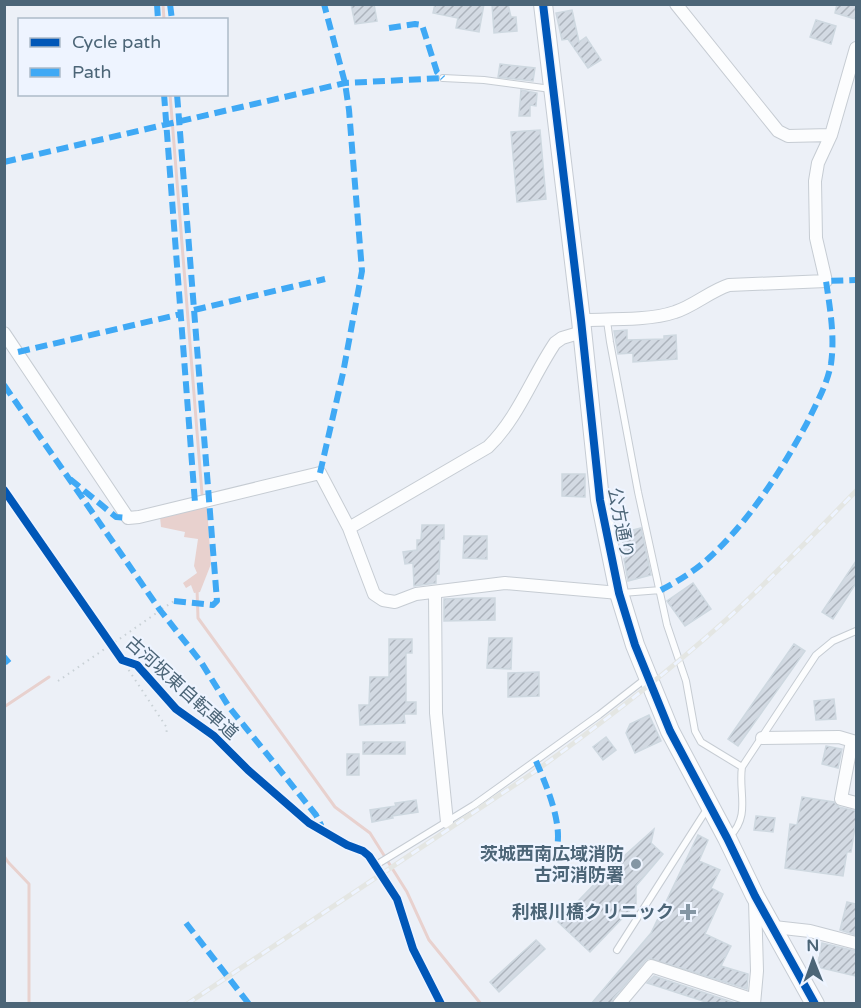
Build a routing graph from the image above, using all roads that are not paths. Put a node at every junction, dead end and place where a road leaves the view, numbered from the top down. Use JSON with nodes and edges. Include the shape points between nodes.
{"nodes":[{"id":1,"x":543,"y":4,"type":"edge"},
{"id":2,"x":676,"y":4,"type":"edge"},
{"id":3,"x":856,"y":48,"type":"edge"},
{"id":4,"x":443,"y":78,"type":"dead end"},
{"id":5,"x":552,"y":89,"type":"junction"},
{"id":6,"x":831,"y":135,"type":"junction"},
{"id":7,"x":607,"y":321,"type":"junction"},
{"id":8,"x":581,"y":326,"type":"junction"},
{"id":9,"x":4,"y":333,"type":"edge"},
{"id":10,"x":349,"y":528,"type":"junction"},
{"id":11,"x":661,"y":591,"type":"junction"},
{"id":12,"x":435,"y":593,"type":"junction"},
{"id":13,"x":619,"y":593,"type":"junction"},
{"id":14,"x":856,"y":631,"type":"edge"},
{"id":15,"x":648,"y":676,"type":"junction"},
{"id":16,"x":762,"y":738,"type":"junction"},
{"id":17,"x":854,"y":742,"type":"edge"},
{"id":18,"x":742,"y":767,"type":"junction"},
{"id":19,"x":856,"y":803,"type":"edge"},
{"id":20,"x":709,"y":805,"type":"junction"},
{"id":21,"x":447,"y":822,"type":"junction"},
{"id":22,"x":321,"y":829,"type":"dead end"},
{"id":23,"x":728,"y":838,"type":"junction"},
{"id":24,"x":378,"y":864,"type":"junction"},
{"id":25,"x":755,"y":896,"type":"junction"},
{"id":26,"x":397,"y":899,"type":"dead end"},
{"id":27,"x":774,"y":927,"type":"junction"},
{"id":28,"x":856,"y":943,"type":"edge"},
{"id":29,"x":617,"y":950,"type":"dead end"},
{"id":30,"x":754,"y":1002,"type":"edge"},
{"id":31,"x":620,"y":1004,"type":"edge"},
{"id":32,"x":815,"y":1004,"type":"edge"}],
"edges":[{"from":1,"to":5,"type":"street","name":"公方通り"},
{"from":2,"to":6,"type":"street","via":[[778,131],[788,136]]},
{"from":3,"to":6,"type":"street"},
{"from":4,"to":5,"type":"lane"},
{"from":5,"to":8,"type":"street","name":"公方通り"},
{"from":6,"to":7,"type":"street","via":[[815,180],[816,238],[826,281],[729,285],[672,313]]},
{"from":7,"to":8,"type":"street"},
{"from":7,"to":11,"type":"lane","via":[[638,492]]},
{"from":8,"to":10,"type":"street","via":[[555,343],[511,421],[488,447]]},
{"from":8,"to":13,"type":"street","name":"公方通り","via":[[600,500]]},
{"from":9,"to":10,"type":"street","via":[[128,518],[320,473]]},
{"from":10,"to":12,"type":"street","via":[[374,594],[394,602],[416,594]]},
{"from":11,"to":13,"type":"lane"},
{"from":11,"to":18,"type":"lane","via":[[667,625],[686,681],[695,731],[701,742]]},
{"from":12,"to":13,"type":"street","via":[[505,583]]},
{"from":12,"to":21,"type":"street","via":[[436,713]]},
{"from":13,"to":15,"type":"street","name":"公方通り"},
{"from":14,"to":16,"type":"lane","via":[[833,641],[816,655]]},
{"from":15,"to":20,"type":"street","name":"公方通り","via":[[670,730]]},
{"from":15,"to":21,"type":"lane"},
{"from":16,"to":17,"type":"street","via":[[839,737]]},
{"from":16,"to":18,"type":"lane"},
{"from":17,"to":19,"type":"street","via":[[841,799]]},
{"from":18,"to":23,"type":"lane","via":[[744,801],[735,831]]},
{"from":20,"to":23,"type":"street","name":"公方通り"},
{"from":20,"to":29,"type":"lane"},
{"from":21,"to":24,"type":"lane"},
{"from":22,"to":24,"type":"lane","via":[[363,850]]},
{"from":23,"to":25,"type":"street","name":"公方通り"},
{"from":24,"to":26,"type":"lane"},
{"from":25,"to":27,"type":"street","name":"公方通り"},
{"from":25,"to":30,"type":"street"},
{"from":27,"to":28,"type":"street"},
{"from":27,"to":32,"type":"street","name":"公方通り"},
{"from":30,"to":31,"type":"street","via":[[651,966]]}]}
